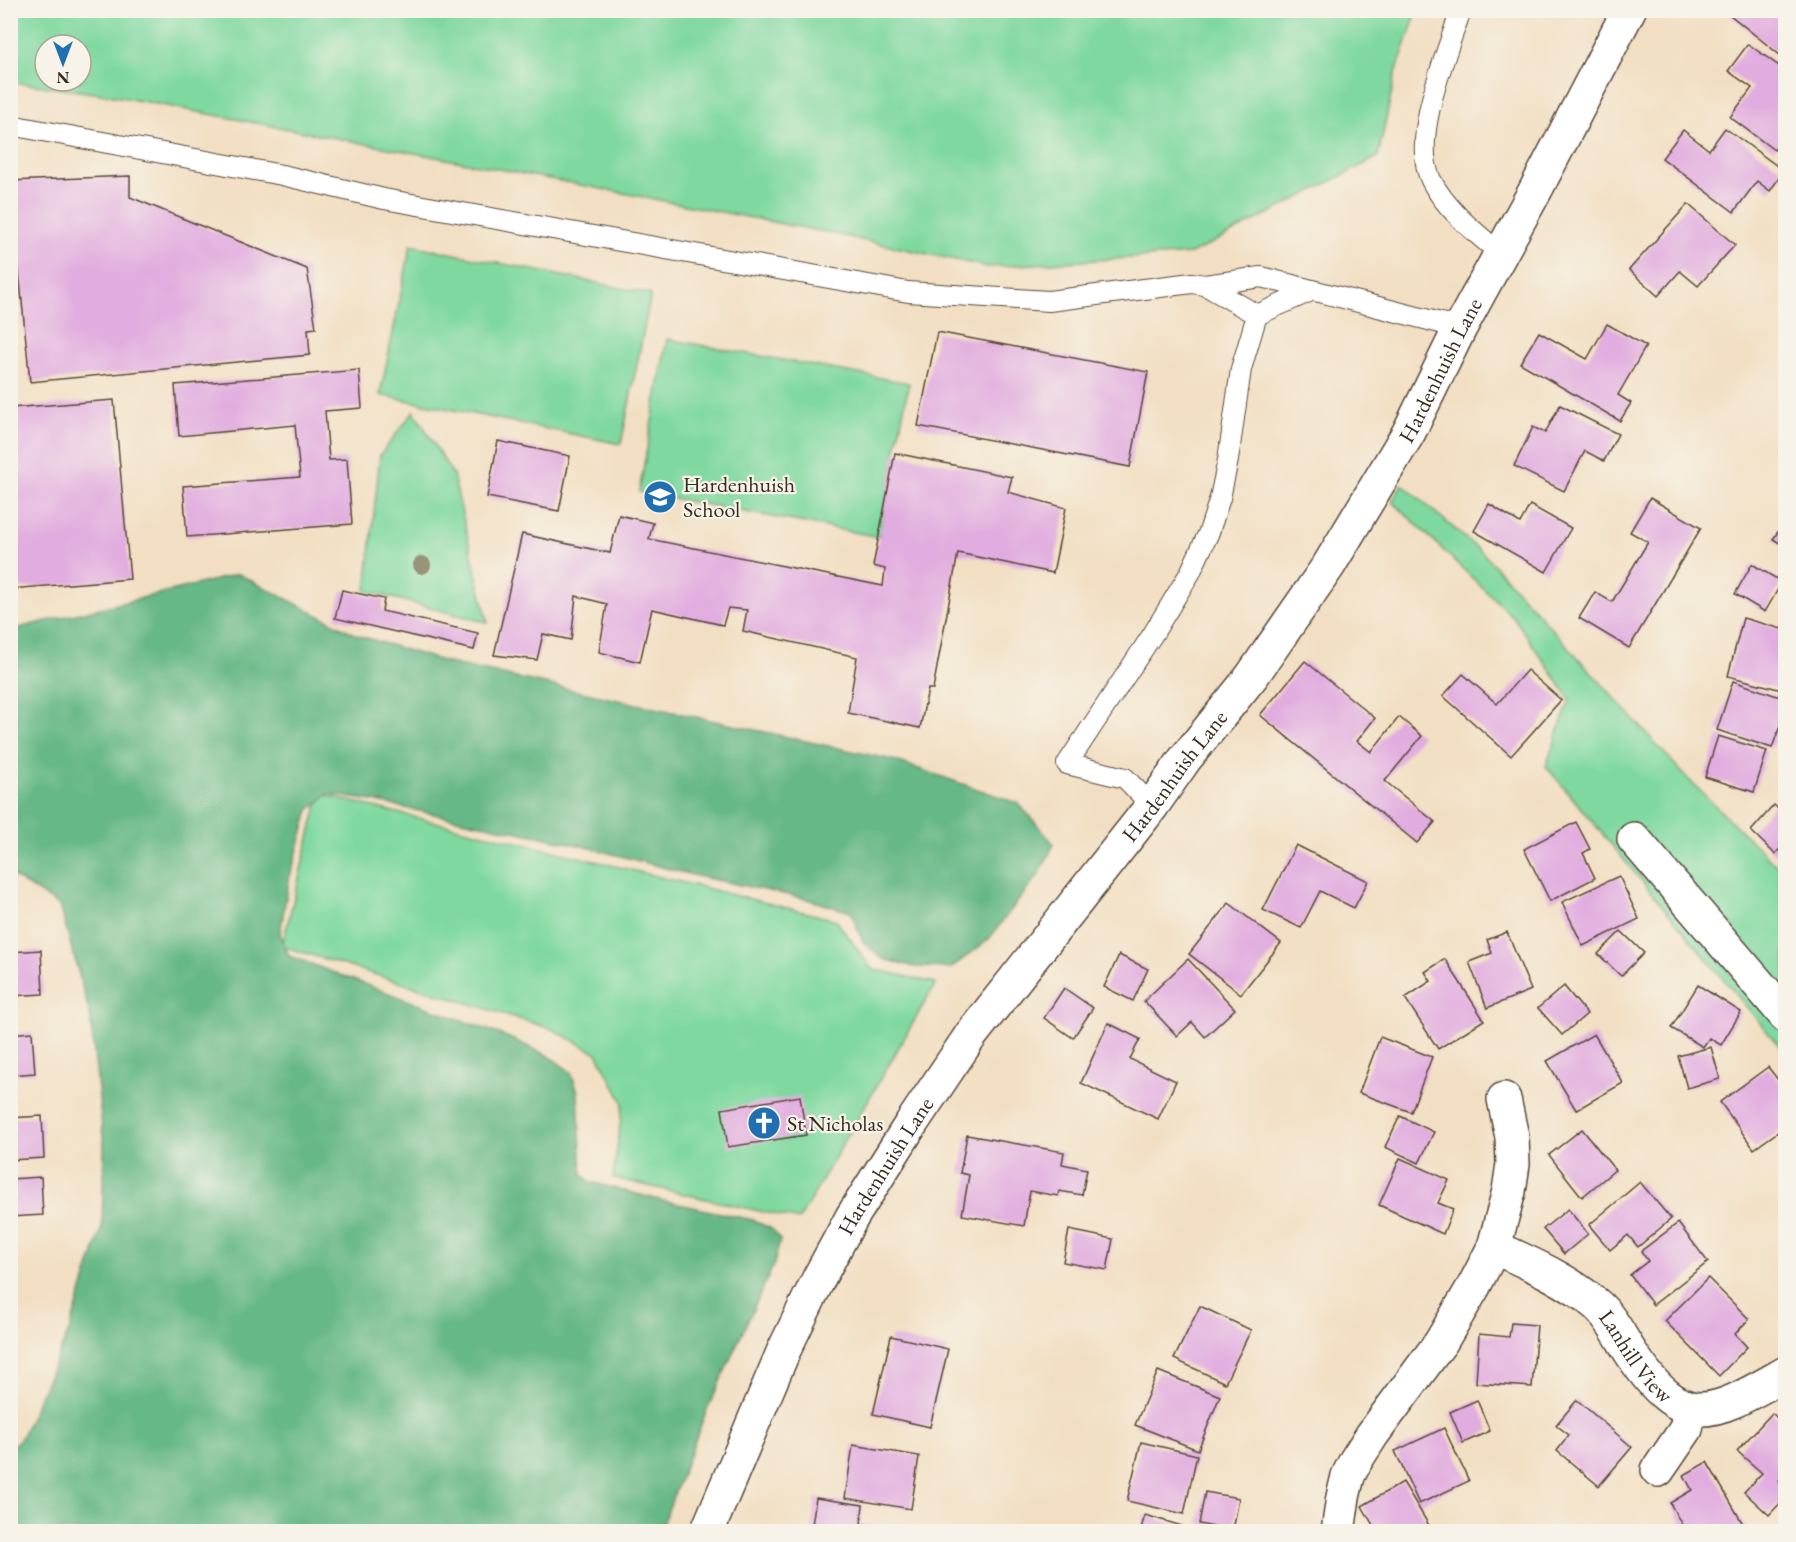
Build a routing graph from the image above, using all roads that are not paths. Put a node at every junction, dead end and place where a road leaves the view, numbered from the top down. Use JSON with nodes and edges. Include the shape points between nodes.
{"nodes":[{"id":1,"x":1461,"y":10,"type":"edge"},
{"id":2,"x":1629,"y":10,"type":"edge"},
{"id":3,"x":10,"y":125,"type":"edge"},
{"id":4,"x":1501,"y":254,"type":"junction"},
{"id":5,"x":1205,"y":285,"type":"junction"},
{"id":6,"x":1313,"y":290,"type":"junction"},
{"id":7,"x":1257,"y":315,"type":"junction"},
{"id":8,"x":1460,"y":328,"type":"junction"},
{"id":9,"x":1152,"y":807,"type":"junction"},
{"id":10,"x":1634,"y":839,"type":"dead end"},
{"id":11,"x":1785,"y":1016,"type":"edge"},
{"id":12,"x":1504,"y":1100,"type":"dead end"},
{"id":13,"x":1494,"y":1246,"type":"junction"},
{"id":14,"x":1785,"y":1373,"type":"edge"},
{"id":15,"x":1690,"y":1409,"type":"junction"},
{"id":16,"x":1658,"y":1470,"type":"dead end"},
{"id":17,"x":707,"y":1532,"type":"edge"},
{"id":18,"x":1338,"y":1532,"type":"edge"}],
"edges":[{"from":1,"to":4,"type":"lane","via":[[1427,121],[1427,166],[1447,204]]},
{"from":2,"to":4,"type":"main road","name":"Hardenhuish Lane"},
{"from":3,"to":5,"type":"lane","via":[[282,175],[408,203],[908,291],[1049,300],[1192,283]]},
{"from":4,"to":8,"type":"main road","name":"Hardenhuish Lane"},
{"from":5,"to":6,"type":"lane","via":[[1261,277]]},
{"from":5,"to":7,"type":"lane"},
{"from":6,"to":7,"type":"lane"},
{"from":6,"to":8,"type":"lane"},
{"from":7,"to":9,"type":"lane","via":[[1241,369],[1228,460],[1209,532],[1190,573],[1153,634],[1068,764],[1125,778]]},
{"from":8,"to":9,"type":"main road","name":"Hardenhuish Lane","via":[[1409,432],[1329,565],[1252,676]]},
{"from":9,"to":17,"type":"main road","name":"Hardenhuish Lane","via":[[971,1035],[852,1217],[784,1350]]},
{"from":10,"to":11,"type":"main road"},
{"from":12,"to":13,"type":"main road","via":[[1513,1164]]},
{"from":13,"to":15,"type":"main road","name":"Lanhill View","via":[[1558,1278],[1599,1306],[1635,1360],[1663,1392]]},
{"from":13,"to":18,"type":"main road","via":[[1440,1342],[1356,1460],[1346,1486]]},
{"from":14,"to":15,"type":"main road","name":"Lanhill View","via":[[1732,1403],[1715,1409]]},
{"from":15,"to":16,"type":"main road","via":[[1686,1429]]}]}
